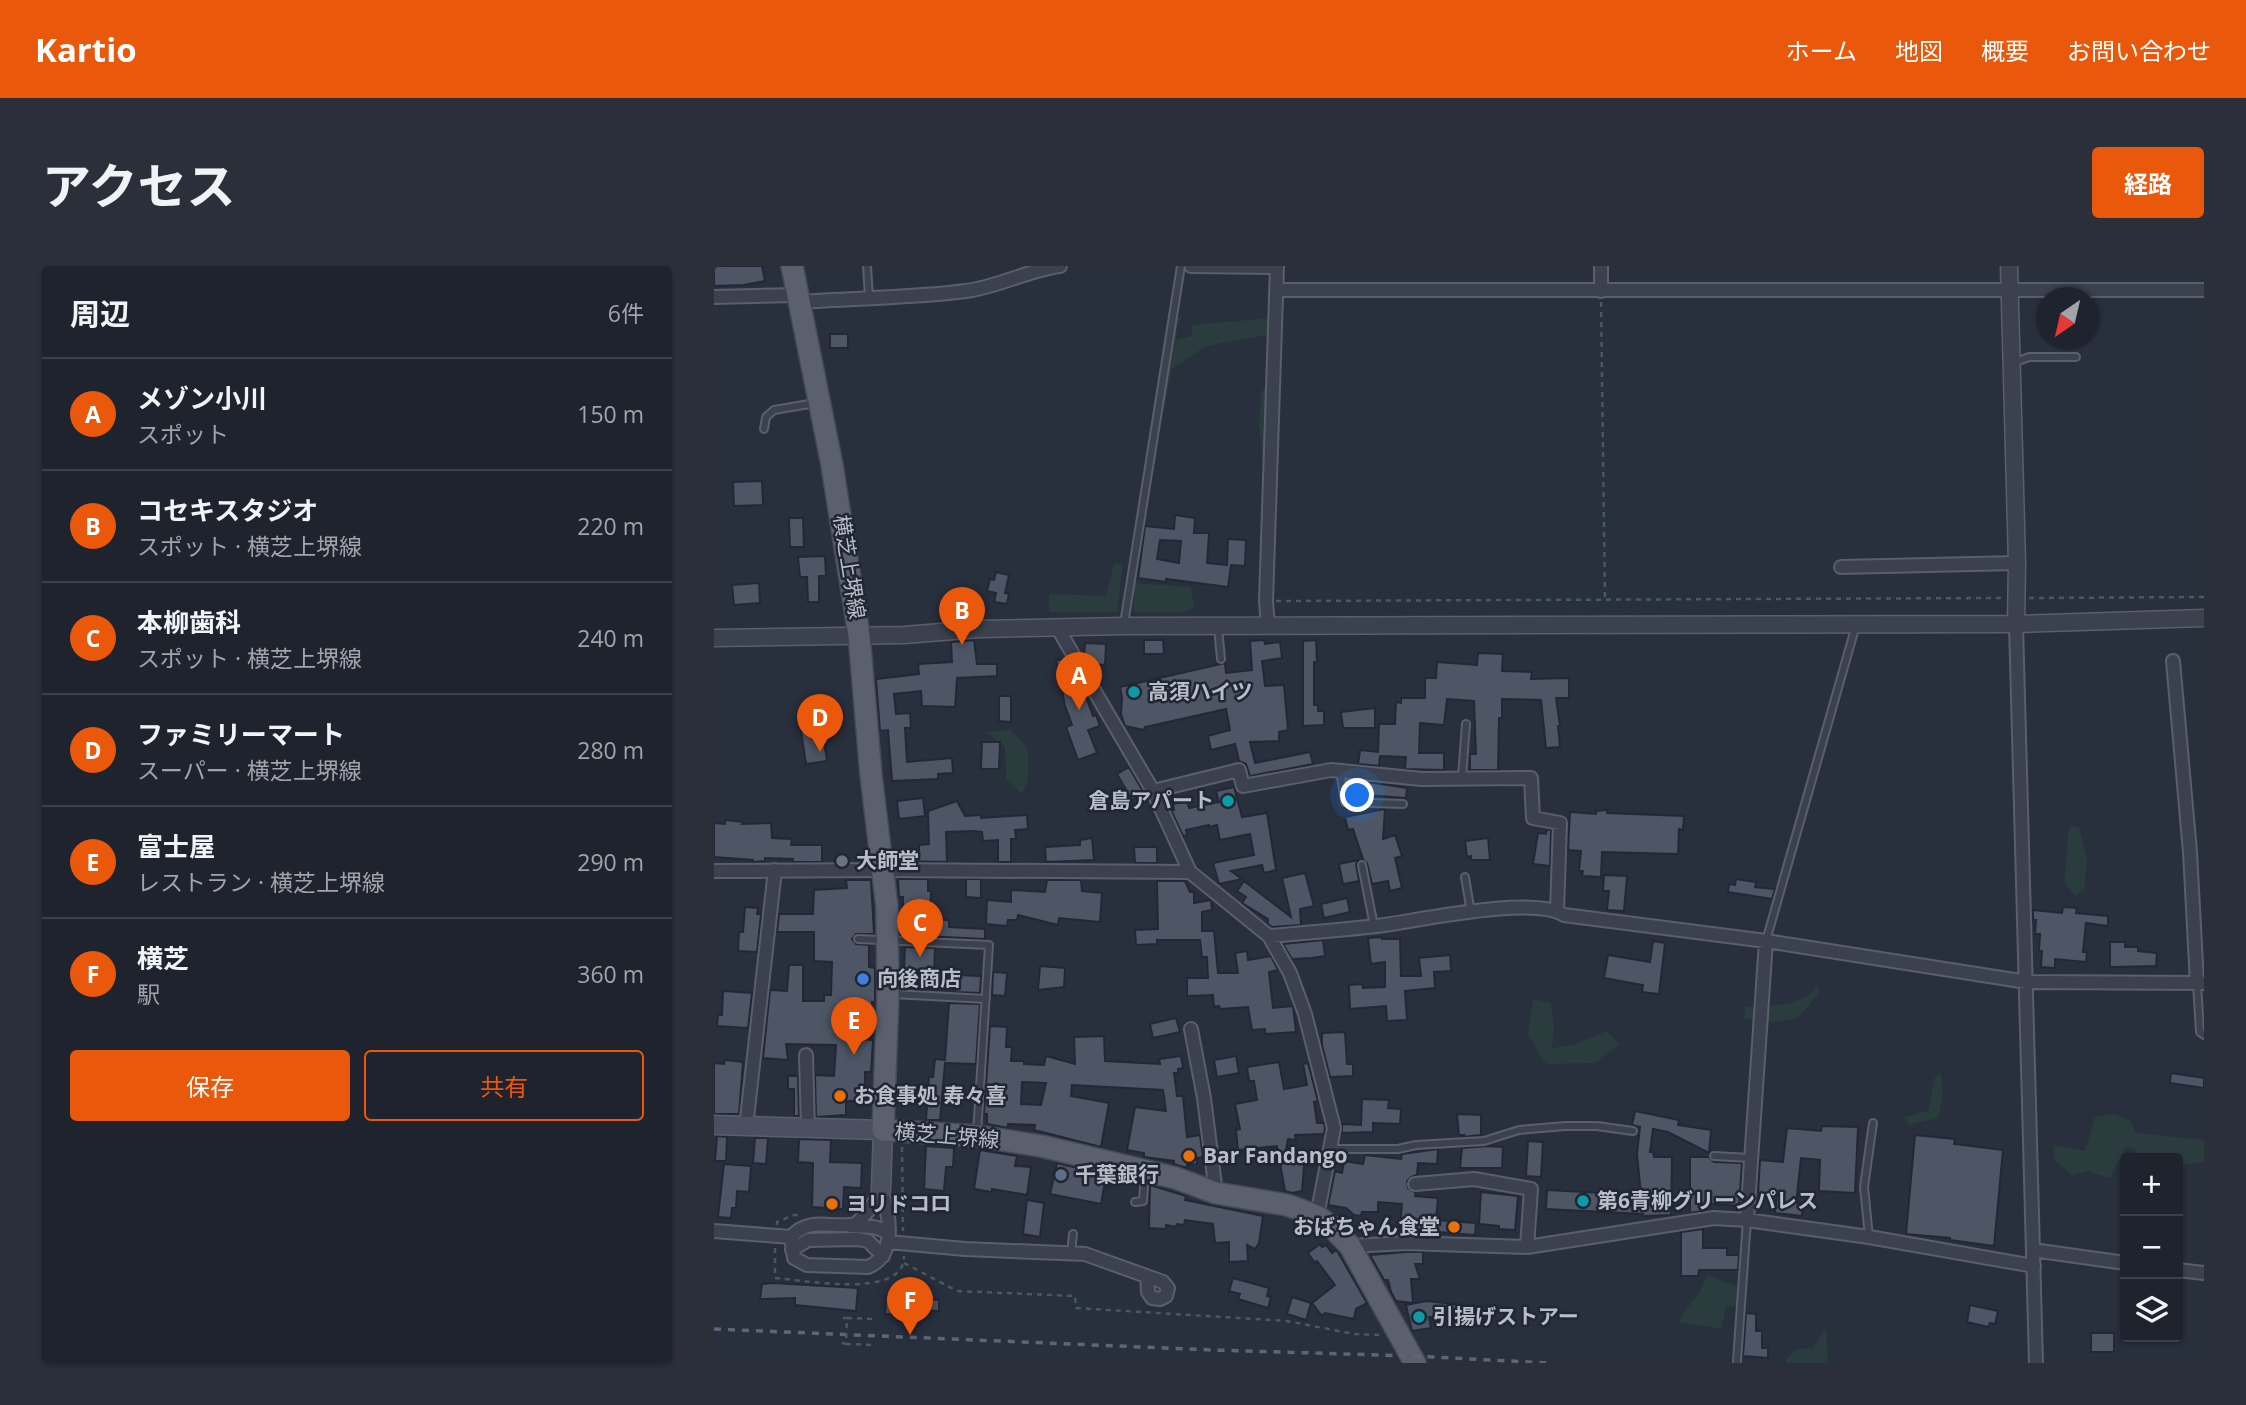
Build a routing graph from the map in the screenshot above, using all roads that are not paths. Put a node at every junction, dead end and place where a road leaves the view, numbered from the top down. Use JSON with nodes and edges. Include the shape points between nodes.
{"nodes":[{"id":1,"x":792,"y":266,"type":"edge"},
{"id":2,"x":867,"y":266,"type":"edge"},
{"id":3,"x":1060,"y":266,"type":"edge"},
{"id":4,"x":1181,"y":266,"type":"edge"},
{"id":5,"x":1191,"y":266,"type":"edge"},
{"id":6,"x":1277,"y":266,"type":"edge"},
{"id":7,"x":1601,"y":266,"type":"edge"},
{"id":8,"x":2009,"y":266,"type":"edge"},
{"id":9,"x":1277,"y":290,"type":"junction"},
{"id":10,"x":2204,"y":290,"type":"edge"},
{"id":11,"x":1601,"y":291,"type":"junction"},
{"id":12,"x":2009,"y":291,"type":"junction"},
{"id":13,"x":714,"y":297,"type":"edge"},
{"id":14,"x":869,"y":297,"type":"junction"},
{"id":15,"x":798,"y":298,"type":"junction"},
{"id":16,"x":2076,"y":357,"type":"dead end"},
{"id":17,"x":2010,"y":365,"type":"junction"},
{"id":18,"x":819,"y":402,"type":"junction"},
{"id":19,"x":764,"y":429,"type":"dead end"},
{"id":20,"x":2017,"y":563,"type":"junction"},
{"id":21,"x":1841,"y":567,"type":"dead end"},
{"id":22,"x":2202,"y":622,"type":"edge"},
{"id":23,"x":1857,"y":623,"type":"junction"},
{"id":24,"x":2017,"y":624,"type":"junction"},
{"id":25,"x":1124,"y":626,"type":"junction"},
{"id":26,"x":1057,"y":627,"type":"junction"},
{"id":27,"x":1218,"y":627,"type":"junction"},
{"id":28,"x":1268,"y":627,"type":"junction"},
{"id":29,"x":859,"y":635,"type":"junction"},
{"id":30,"x":714,"y":638,"type":"edge"},
{"id":31,"x":1222,"y":659,"type":"dead end"},
{"id":32,"x":2173,"y":662,"type":"dead end"},
{"id":33,"x":1466,"y":724,"type":"dead end"},
{"id":34,"x":1340,"y":771,"type":"junction"},
{"id":35,"x":1462,"y":777,"type":"junction"},
{"id":36,"x":1153,"y":791,"type":"junction"},
{"id":37,"x":1403,"y":804,"type":"dead end"},
{"id":38,"x":1362,"y":865,"type":"dead end"},
{"id":39,"x":775,"y":870,"type":"junction"},
{"id":40,"x":882,"y":870,"type":"junction"},
{"id":41,"x":714,"y":871,"type":"edge"},
{"id":42,"x":1190,"y":872,"type":"junction"},
{"id":43,"x":1465,"y":877,"type":"dead end"},
{"id":44,"x":1557,"y":911,"type":"junction"},
{"id":45,"x":1471,"y":913,"type":"junction"},
{"id":46,"x":1374,"y":926,"type":"junction"},
{"id":47,"x":1269,"y":936,"type":"junction"},
{"id":48,"x":859,"y":939,"type":"dead end"},
{"id":49,"x":888,"y":940,"type":"junction"},
{"id":50,"x":1766,"y":941,"type":"junction"},
{"id":51,"x":2027,"y":982,"type":"junction"},
{"id":52,"x":2200,"y":983,"type":"edge"},
{"id":53,"x":888,"y":994,"type":"junction"},
{"id":54,"x":986,"y":999,"type":"junction"},
{"id":55,"x":1191,"y":1029,"type":"dead end"},
{"id":56,"x":2204,"y":1035,"type":"edge"},
{"id":57,"x":806,"y":1055,"type":"dead end"},
{"id":58,"x":1873,"y":1123,"type":"dead end"},
{"id":59,"x":714,"y":1125,"type":"edge"},
{"id":60,"x":746,"y":1127,"type":"junction"},
{"id":61,"x":808,"y":1129,"type":"junction"},
{"id":62,"x":892,"y":1131,"type":"junction"},
{"id":63,"x":1633,"y":1131,"type":"dead end"},
{"id":64,"x":977,"y":1136,"type":"junction"},
{"id":65,"x":1332,"y":1149,"type":"junction"},
{"id":66,"x":1714,"y":1156,"type":"dead end"},
{"id":67,"x":1752,"y":1158,"type":"junction"},
{"id":68,"x":1146,"y":1171,"type":"junction"},
{"id":69,"x":1415,"y":1184,"type":"dead end"},
{"id":70,"x":881,"y":1191,"type":"junction"},
{"id":71,"x":1216,"y":1193,"type":"junction"},
{"id":72,"x":1135,"y":1202,"type":"dead end"},
{"id":73,"x":1317,"y":1216,"type":"junction"},
{"id":74,"x":1747,"y":1220,"type":"junction"},
{"id":75,"x":848,"y":1225,"type":"junction"},
{"id":76,"x":714,"y":1231,"type":"edge"},
{"id":77,"x":1073,"y":1234,"type":"dead end"},
{"id":78,"x":888,"y":1237,"type":"junction"},
{"id":79,"x":1870,"y":1237,"type":"junction"},
{"id":80,"x":792,"y":1243,"type":"junction"},
{"id":81,"x":1350,"y":1246,"type":"junction"},
{"id":82,"x":1527,"y":1247,"type":"junction"},
{"id":83,"x":2033,"y":1251,"type":"junction"},
{"id":84,"x":1071,"y":1254,"type":"junction"},
{"id":85,"x":883,"y":1256,"type":"junction"},
{"id":86,"x":2120,"y":1262,"type":"edge"},
{"id":87,"x":2034,"y":1266,"type":"junction"},
{"id":88,"x":2183,"y":1271,"type":"edge"},
{"id":89,"x":2204,"y":1273,"type":"edge"},
{"id":90,"x":1147,"y":1276,"type":"dead end"},
{"id":91,"x":1737,"y":1361,"type":"dead end"},
{"id":92,"x":1415,"y":1363,"type":"edge"},
{"id":93,"x":2036,"y":1363,"type":"edge"}],
"edges":[{"from":1,"to":15,"type":"main road","name":"横芝上堺線"},
{"from":2,"to":14,"type":"lane"},
{"from":3,"to":14,"type":"street","via":[[967,291]]},
{"from":4,"to":25,"type":"lane"},
{"from":5,"to":6,"type":"street"},
{"from":6,"to":9,"type":"street"},
{"from":7,"to":11,"type":"street"},
{"from":8,"to":12,"type":"street"},
{"from":9,"to":11,"type":"street"},
{"from":9,"to":28,"type":"street"},
{"from":10,"to":12,"type":"street"},
{"from":11,"to":12,"type":"street"},
{"from":12,"to":17,"type":"street"},
{"from":13,"to":15,"type":"street"},
{"from":14,"to":15,"type":"street"},
{"from":15,"to":18,"type":"main road","name":"横芝上堺線"},
{"from":16,"to":17,"type":"lane","via":[[2029,357]]},
{"from":17,"to":20,"type":"street"},
{"from":18,"to":19,"type":"lane","via":[[774,410],[766,416]]},
{"from":18,"to":29,"type":"main road","name":"横芝上堺線"},
{"from":20,"to":21,"type":"street"},
{"from":20,"to":24,"type":"street"},
{"from":22,"to":24,"type":"street"},
{"from":23,"to":24,"type":"street"},
{"from":23,"to":28,"type":"street"},
{"from":23,"to":50,"type":"lane"},
{"from":24,"to":51,"type":"street"},
{"from":25,"to":26,"type":"street"},
{"from":25,"to":27,"type":"street"},
{"from":26,"to":29,"type":"street"},
{"from":26,"to":36,"type":"street"},
{"from":27,"to":28,"type":"street"},
{"from":27,"to":31,"type":"lane"},
{"from":29,"to":30,"type":"street"},
{"from":29,"to":40,"type":"main road","name":"横芝上堺線"},
{"from":32,"to":52,"type":"street"},
{"from":33,"to":35,"type":"lane"},
{"from":34,"to":35,"type":"street","via":[[1422,779]]},
{"from":34,"to":36,"type":"street","via":[[1243,786],[1239,770]]},
{"from":34,"to":37,"type":"lane","via":[[1345,802]]},
{"from":35,"to":44,"type":"street","via":[[1531,778],[1533,818],[1560,823]]},
{"from":36,"to":42,"type":"street"},
{"from":38,"to":46,"type":"lane"},
{"from":39,"to":40,"type":"street"},
{"from":39,"to":41,"type":"street"},
{"from":39,"to":60,"type":"street"},
{"from":40,"to":42,"type":"street"},
{"from":40,"to":49,"type":"main road","name":"横芝上堺線"},
{"from":42,"to":47,"type":"street"},
{"from":43,"to":45,"type":"lane"},
{"from":44,"to":45,"type":"street","via":[[1513,907]]},
{"from":44,"to":50,"type":"street"},
{"from":45,"to":46,"type":"street"},
{"from":46,"to":47,"type":"street"},
{"from":47,"to":65,"type":"street","via":[[1290,973],[1305,1014],[1334,1128]]},
{"from":48,"to":49,"type":"lane"},
{"from":49,"to":53,"type":"main road","name":"横芝上堺線"},
{"from":49,"to":54,"type":"lane","via":[[989,945]]},
{"from":50,"to":51,"type":"street"},
{"from":50,"to":67,"type":"street"},
{"from":51,"to":52,"type":"street"},
{"from":51,"to":83,"type":"street"},
{"from":52,"to":56,"type":"lane","via":[[2200,1032]]},
{"from":53,"to":54,"type":"lane"},
{"from":53,"to":62,"type":"main road","name":"横芝上堺線"},
{"from":54,"to":64,"type":"lane"},
{"from":55,"to":71,"type":"street"},
{"from":57,"to":61,"type":"street"},
{"from":58,"to":79,"type":"lane","via":[[1864,1187]]},
{"from":59,"to":60,"type":"main road"},
{"from":60,"to":61,"type":"main road"},
{"from":61,"to":62,"type":"main road"},
{"from":62,"to":64,"type":"main road","name":"横芝上堺線"},
{"from":62,"to":70,"type":"main road"},
{"from":63,"to":65,"type":"lane","via":[[1565,1126],[1519,1130],[1484,1141]]},
{"from":64,"to":68,"type":"main road","name":"横芝上堺線"},
{"from":65,"to":73,"type":"street"},
{"from":66,"to":67,"type":"lane"},
{"from":67,"to":74,"type":"street"},
{"from":68,"to":71,"type":"main road","name":"横芝上堺線"},
{"from":68,"to":72,"type":"lane","via":[[1143,1201]]},
{"from":69,"to":82,"type":"street","via":[[1474,1179],[1531,1189]]},
{"from":70,"to":75,"type":"street","via":[[863,1219]]},
{"from":70,"to":78,"type":"street","via":[[888,1210]]},
{"from":71,"to":73,"type":"main road","name":"横芝上堺線","via":[[1287,1205]]},
{"from":73,"to":81,"type":"main road","name":"横芝上堺線"},
{"from":74,"to":79,"type":"street"},
{"from":74,"to":82,"type":"street","via":[[1704,1219]]},
{"from":74,"to":91,"type":"lane"},
{"from":75,"to":78,"type":"street","via":[[874,1227]]},
{"from":75,"to":80,"type":"street","via":[[805,1225]]},
{"from":76,"to":80,"type":"street"},
{"from":77,"to":84,"type":"lane"},
{"from":78,"to":84,"type":"street","via":[[965,1249]]},
{"from":78,"to":85,"type":"street"},
{"from":79,"to":87,"type":"street"},
{"from":80,"to":85,"type":"street","via":[[857,1238],[868,1241]]},
{"from":80,"to":85,"type":"street","via":[[794,1258],[807,1265],[868,1267]]},
{"from":81,"to":82,"type":"street"},
{"from":81,"to":92,"type":"main road","name":"横芝上堺線"},
{"from":83,"to":86,"type":"street"},
{"from":83,"to":87,"type":"street"},
{"from":84,"to":90,"type":"street","via":[[1085,1254]]},
{"from":87,"to":93,"type":"street"},
{"from":88,"to":89,"type":"street"}]}
